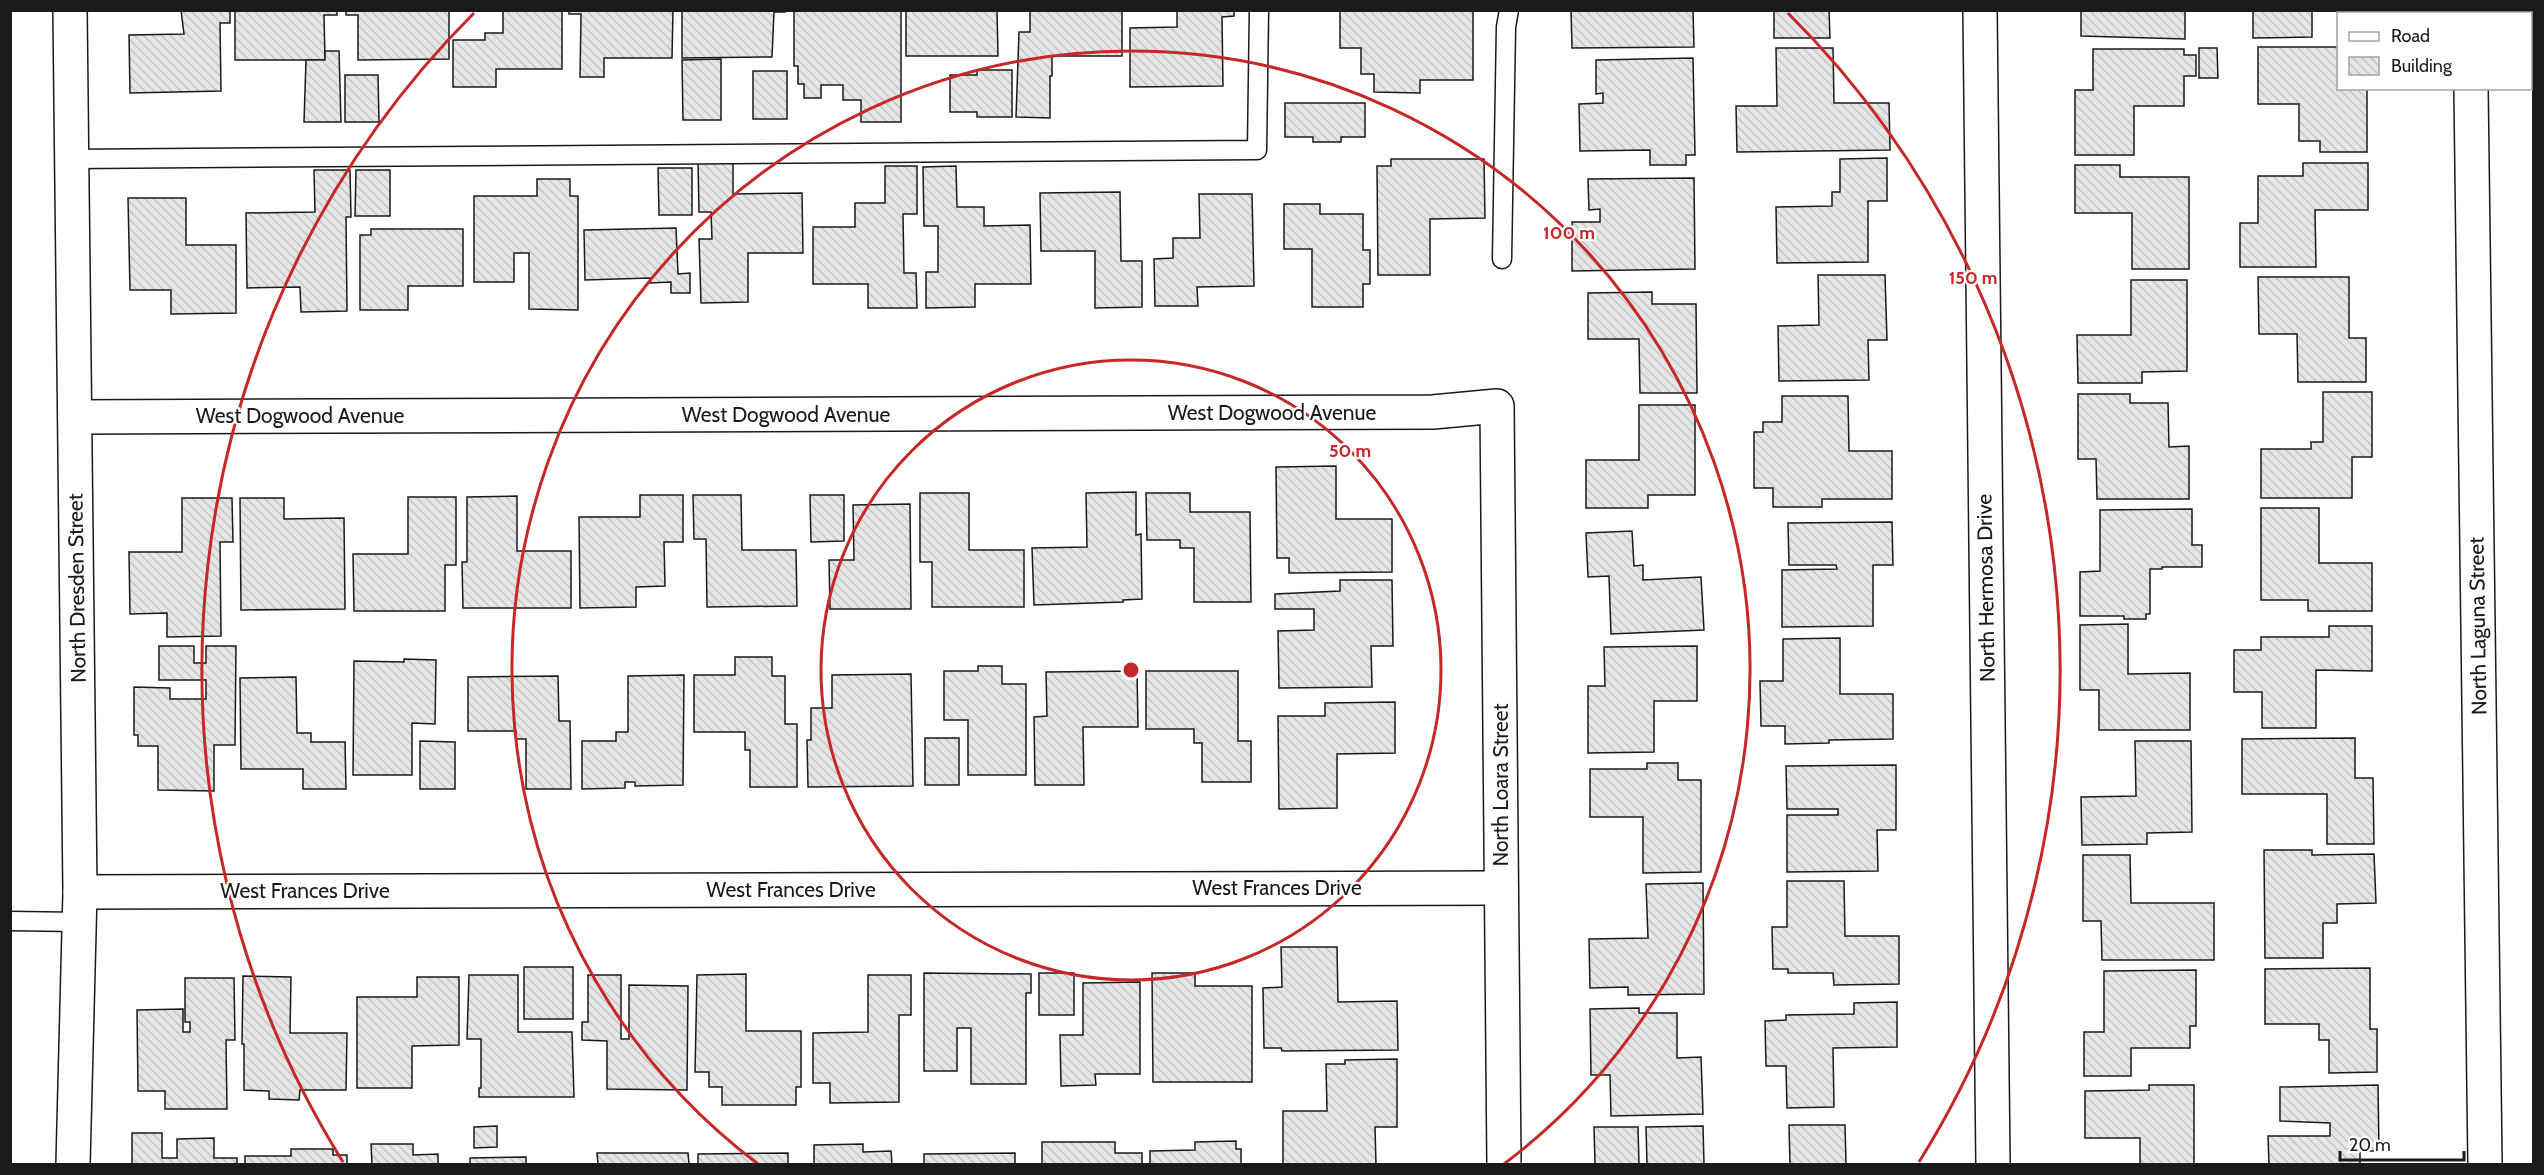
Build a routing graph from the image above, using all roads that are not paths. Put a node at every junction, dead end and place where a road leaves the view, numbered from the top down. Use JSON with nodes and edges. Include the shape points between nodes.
{"nodes":[{"id":1,"x":70,"y":10,"type":"edge"},
{"id":2,"x":1259,"y":10,"type":"edge"},
{"id":3,"x":1509,"y":10,"type":"edge"},
{"id":4,"x":1980,"y":10,"type":"edge"},
{"id":5,"x":2471,"y":90,"type":"edge"},
{"id":6,"x":72,"y":159,"type":"junction"},
{"id":7,"x":1502,"y":259,"type":"dead end"},
{"id":8,"x":1497,"y":406,"type":"joint"},
{"id":9,"x":75,"y":417,"type":"junction"},
{"id":10,"x":1501,"y":888,"type":"junction"},
{"id":11,"x":79,"y":907,"type":"junction"},
{"id":12,"x":10,"y":921,"type":"edge"},
{"id":13,"x":73,"y":1164,"type":"edge"},
{"id":14,"x":1504,"y":1164,"type":"edge"},
{"id":15,"x":1993,"y":1164,"type":"edge"},
{"id":16,"x":2485,"y":1164,"type":"edge"}],
"edges":[{"from":1,"to":6,"type":"street","name":"North Dresden Street"},
{"from":2,"to":6,"type":"lane","via":[[1257,150]]},
{"from":3,"to":7,"type":"lane"},
{"from":4,"to":15,"type":"street","name":"North Hermosa Drive"},
{"from":5,"to":16,"type":"street","name":"North Laguna Street"},
{"from":6,"to":9,"type":"street","name":"North Dresden Street"},
{"from":8,"to":9,"type":"street","name":"West Dogwood Avenue","via":[[1432,412]]},
{"from":8,"to":10,"type":"street","name":"North Loara Street"},
{"from":9,"to":11,"type":"street","name":"North Dresden Street"},
{"from":10,"to":11,"type":"street","name":"West Frances Drive"},
{"from":10,"to":14,"type":"street","name":"North Loara Street"},
{"from":11,"to":12,"type":"lane"},
{"from":11,"to":13,"type":"street","name":"North Dresden Street"}]}
